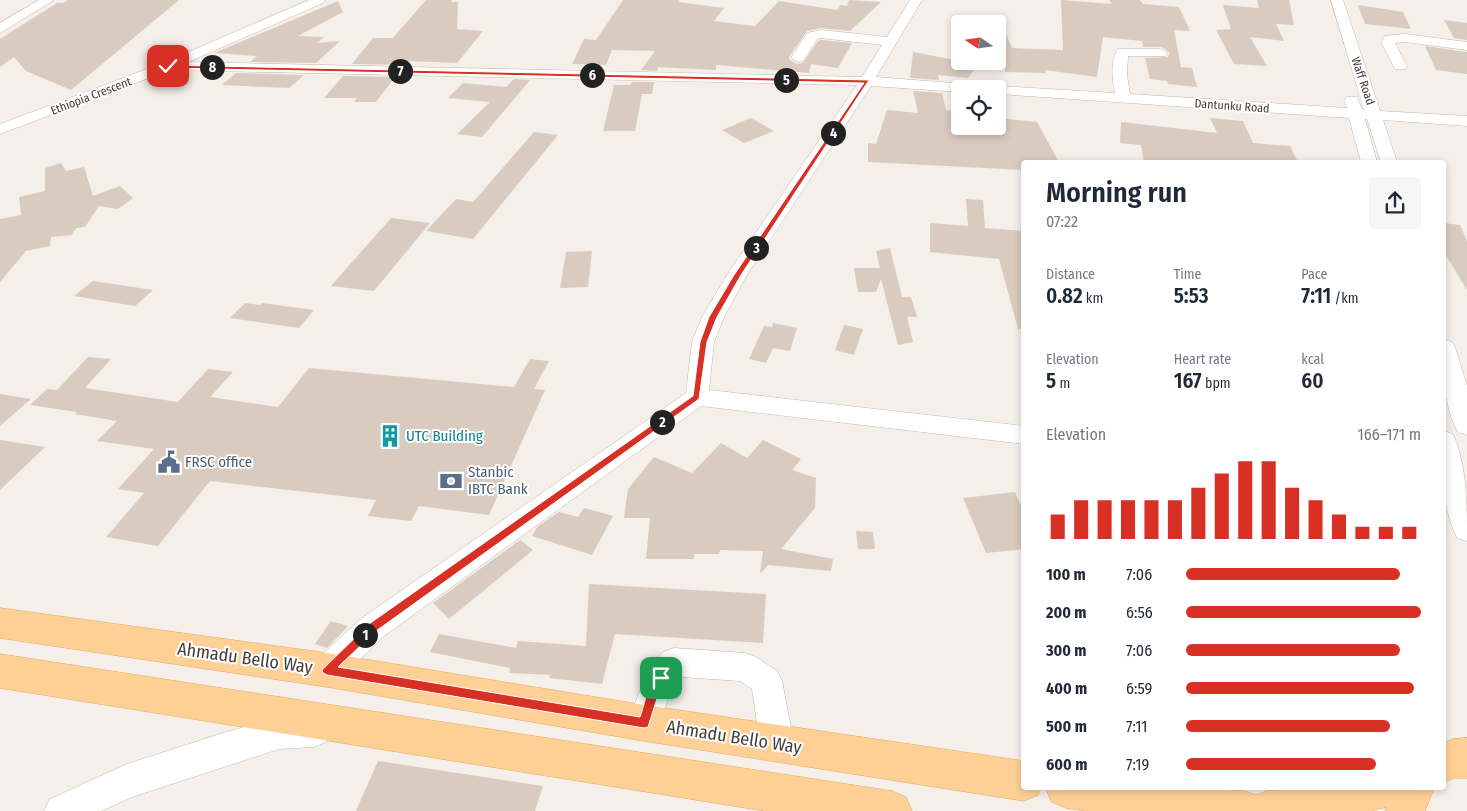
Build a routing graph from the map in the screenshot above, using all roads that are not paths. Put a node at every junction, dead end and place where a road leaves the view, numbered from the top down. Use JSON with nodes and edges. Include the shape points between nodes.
{"nodes":[{"id":1,"x":48,"y":0,"type":"edge"},
{"id":2,"x":319,"y":0,"type":"edge"},
{"id":3,"x":916,"y":0,"type":"edge"},
{"id":4,"x":1323,"y":0,"type":"edge"},
{"id":5,"x":1337,"y":0,"type":"edge"},
{"id":6,"x":0,"y":29,"type":"edge"},
{"id":7,"x":1331,"y":29,"type":"dead end"},
{"id":8,"x":891,"y":42,"type":"junction"},
{"id":9,"x":1467,"y":46,"type":"edge"},
{"id":10,"x":1161,"y":53,"type":"dead end"},
{"id":11,"x":798,"y":58,"type":"dead end"},
{"id":12,"x":168,"y":66,"type":"junction"},
{"id":13,"x":1400,"y":66,"type":"dead end"},
{"id":14,"x":867,"y":82,"type":"junction"},
{"id":15,"x":951,"y":87,"type":"edge"},
{"id":16,"x":1349,"y":90,"type":"dead end"},
{"id":17,"x":1006,"y":91,"type":"edge"},
{"id":18,"x":1124,"y":98,"type":"junction"},
{"id":19,"x":1356,"y":115,"type":"junction"},
{"id":20,"x":1375,"y":116,"type":"junction"},
{"id":21,"x":1467,"y":122,"type":"edge"},
{"id":22,"x":0,"y":129,"type":"edge"},
{"id":23,"x":1368,"y":160,"type":"edge"},
{"id":24,"x":1388,"y":160,"type":"edge"},
{"id":25,"x":1446,"y":354,"type":"edge"},
{"id":26,"x":697,"y":397,"type":"junction"},
{"id":27,"x":1467,"y":426,"type":"edge"},
{"id":28,"x":1021,"y":435,"type":"edge"},
{"id":29,"x":1446,"y":455,"type":"edge"},
{"id":30,"x":1450,"y":485,"type":"edge"},
{"id":31,"x":1467,"y":530,"type":"edge"},
{"id":32,"x":0,"y":622,"type":"edge"},
{"id":33,"x":327,"y":670,"type":"junction"},
{"id":34,"x":0,"y":671,"type":"edge"},
{"id":35,"x":644,"y":723,"type":"junction"},
{"id":36,"x":368,"y":729,"type":"junction"},
{"id":37,"x":777,"y":743,"type":"junction"},
{"id":38,"x":1467,"y":758,"type":"edge"},
{"id":39,"x":1446,"y":761,"type":"edge"},
{"id":40,"x":1021,"y":781,"type":"edge"},
{"id":41,"x":1079,"y":790,"type":"edge"},
{"id":42,"x":1374,"y":790,"type":"edge"},
{"id":43,"x":1413,"y":790,"type":"edge"},
{"id":44,"x":62,"y":811,"type":"edge"},
{"id":45,"x":892,"y":811,"type":"edge"},
{"id":46,"x":1244,"y":811,"type":"edge"},
{"id":47,"x":1267,"y":811,"type":"edge"},
{"id":48,"x":1405,"y":811,"type":"edge"}],
"edges":[{"from":1,"to":6,"type":"street"},
{"from":2,"to":12,"type":"street","name":"Ethiopia Crescent"},
{"from":3,"to":8,"type":"street"},
{"from":4,"to":7,"type":"street"},
{"from":5,"to":20,"type":"street","name":"Waff Road"},
{"from":8,"to":11,"type":"street","via":[[821,34],[812,36]]},
{"from":8,"to":14,"type":"street"},
{"from":9,"to":13,"type":"street","via":[[1390,39],[1388,42]]},
{"from":10,"to":18,"type":"street","via":[[1123,52],[1120,86]]},
{"from":12,"to":14,"type":"street"},
{"from":12,"to":22,"type":"street","name":"Ethiopia Crescent"},
{"from":14,"to":15,"type":"street"},
{"from":14,"to":26,"type":"street","via":[[737,275],[713,317],[703,342]]},
{"from":16,"to":19,"type":"street","name":"Waff Road"},
{"from":17,"to":18,"type":"street","name":"Dantunku Road"},
{"from":18,"to":19,"type":"street","name":"Dantunku Road"},
{"from":19,"to":20,"type":"street","name":"Dantunku Road"},
{"from":19,"to":23,"type":"street","name":"Waff Road"},
{"from":20,"to":21,"type":"street","name":"Dantunku Road"},
{"from":20,"to":24,"type":"street","name":"Waff Road"},
{"from":25,"to":27,"type":"street"},
{"from":26,"to":28,"type":"street"},
{"from":26,"to":33,"type":"street","via":[[373,628]]},
{"from":29,"to":30,"type":"street"},
{"from":30,"to":31,"type":"street"},
{"from":32,"to":33,"type":"main road","name":"Ahmadu Bello Way"},
{"from":33,"to":35,"type":"main road","name":"Ahmadu Bello Way"},
{"from":34,"to":36,"type":"main road"},
{"from":35,"to":37,"type":"main road","name":"Ahmadu Bello Way"},
{"from":35,"to":37,"type":"street","via":[[654,690],[674,662],[746,667],[766,681]]},
{"from":36,"to":44,"type":"street","via":[[279,733],[127,781]]},
{"from":36,"to":45,"type":"main road"},
{"from":37,"to":40,"type":"main road","name":"Ahmadu Bello Way"},
{"from":38,"to":39,"type":"main road"},
{"from":41,"to":46,"type":"main road"},
{"from":42,"to":47,"type":"main road"},
{"from":43,"to":48,"type":"main road"}]}
